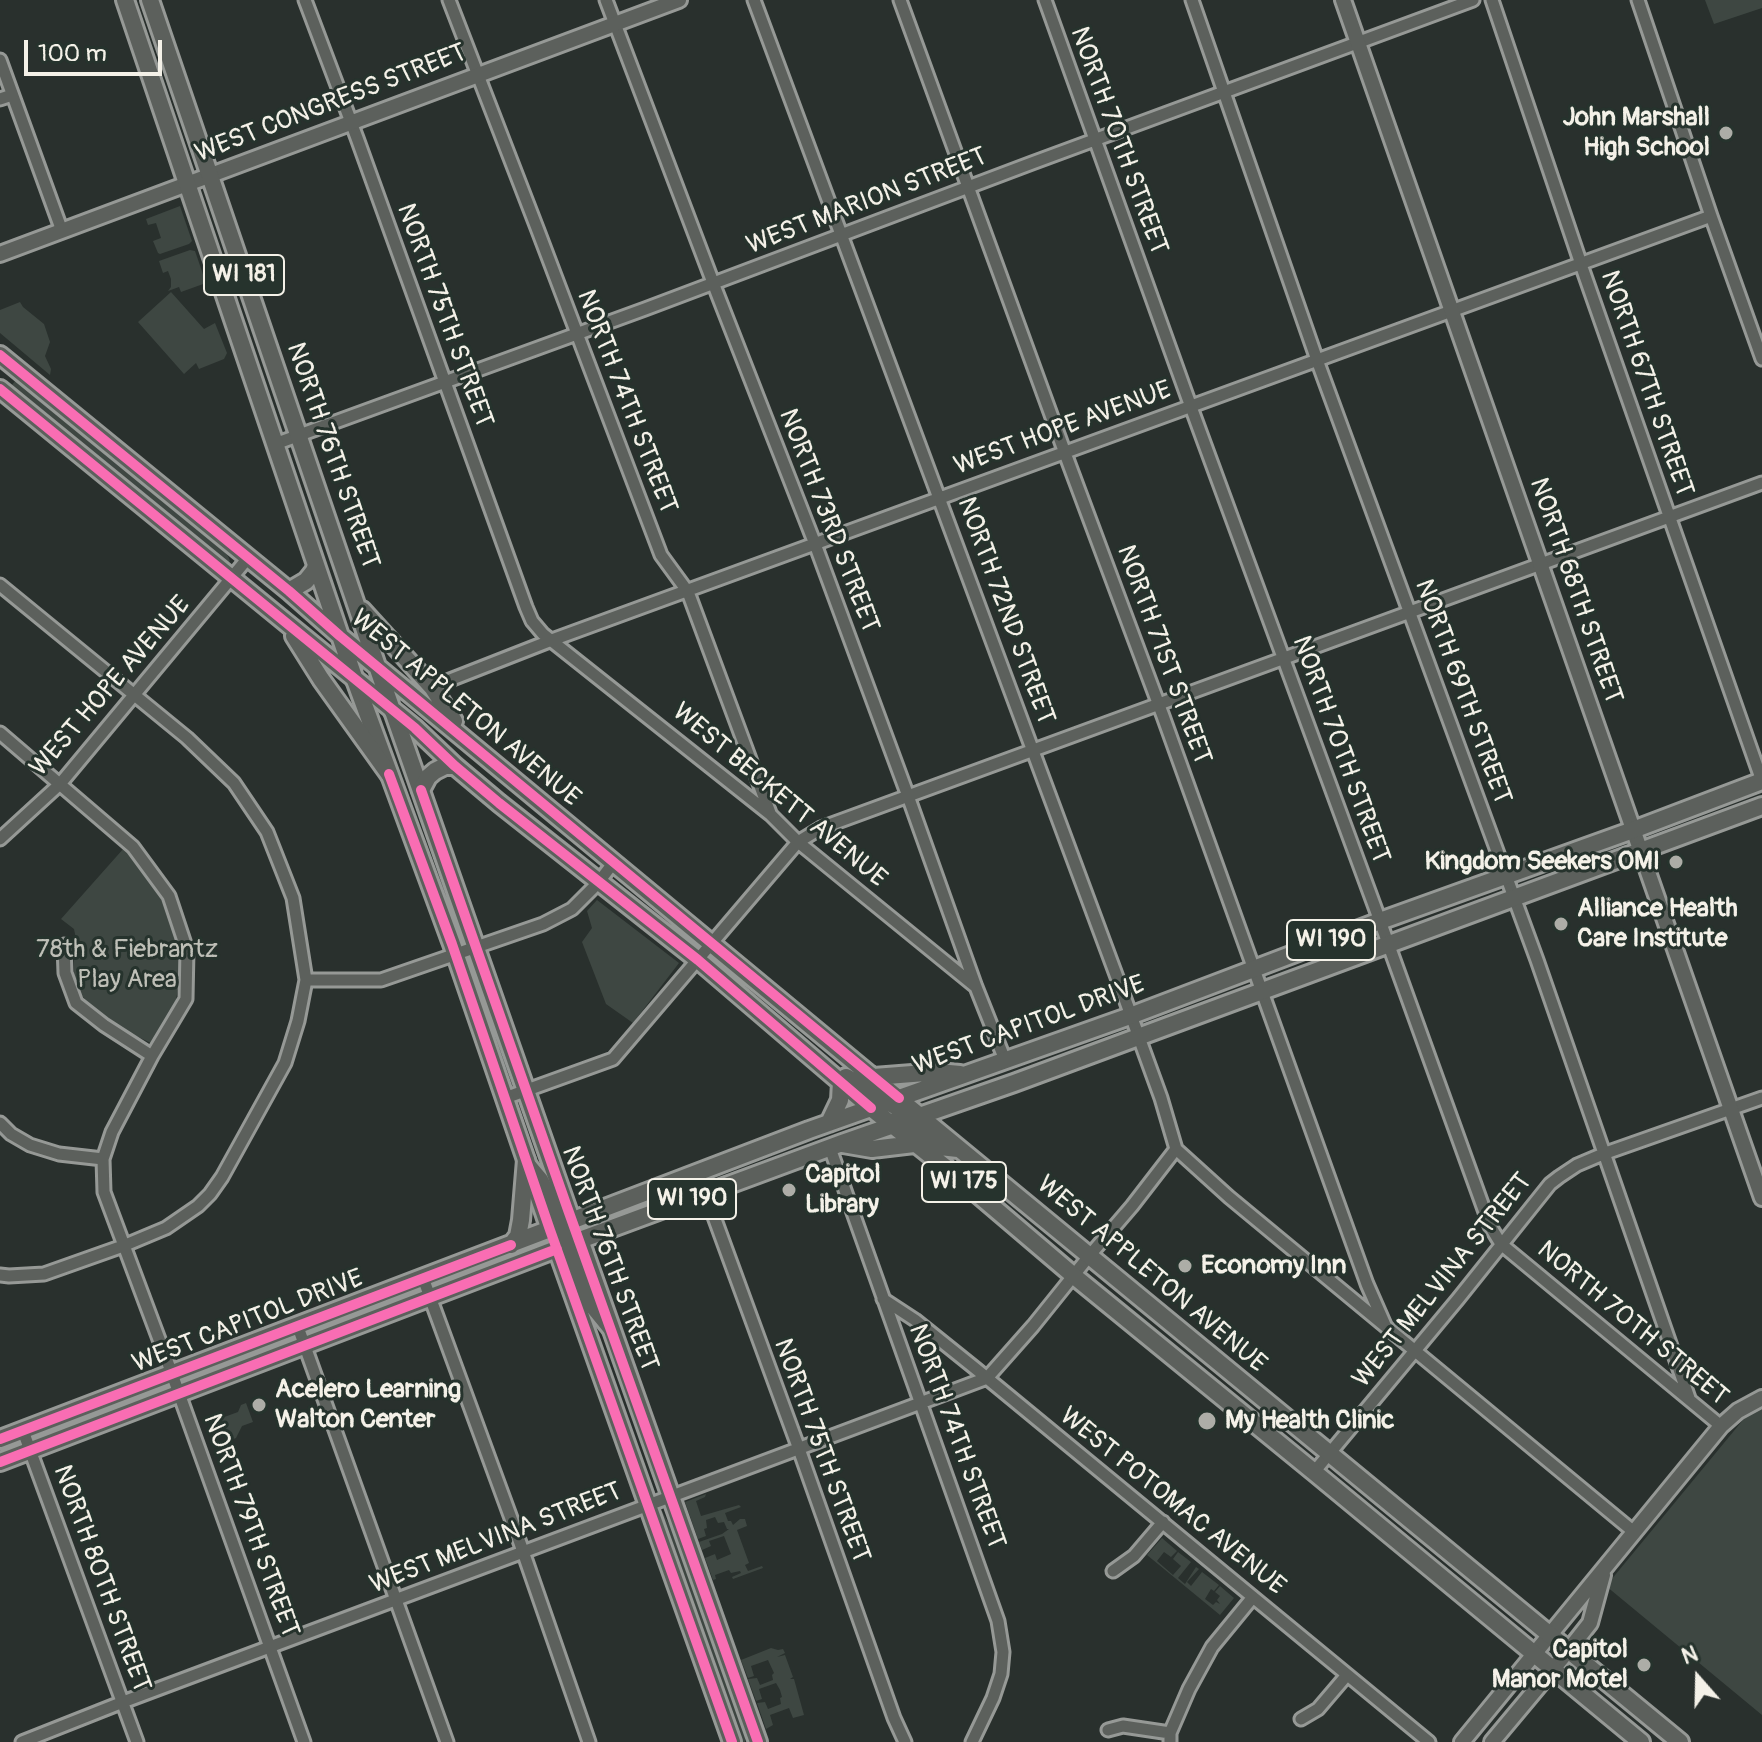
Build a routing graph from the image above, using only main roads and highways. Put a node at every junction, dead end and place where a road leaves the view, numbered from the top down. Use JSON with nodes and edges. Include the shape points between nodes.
{"nodes":[{"id":1,"x":125,"y":0,"type":"edge"},
{"id":2,"x":150,"y":0,"type":"edge"},
{"id":3,"x":0,"y":355,"type":"edge"},
{"id":4,"x":0,"y":389,"type":"edge"},
{"id":5,"x":316,"y":565,"type":"junction"},
{"id":6,"x":289,"y":591,"type":"junction"},
{"id":7,"x":358,"y":606,"type":"junction"},
{"id":8,"x":284,"y":622,"type":"junction"},
{"id":9,"x":340,"y":636,"type":"junction"},
{"id":10,"x":377,"y":664,"type":"junction"},
{"id":11,"x":355,"y":680,"type":"junction"},
{"id":12,"x":393,"y":711,"type":"junction"},
{"id":13,"x":463,"y":736,"type":"junction"},
{"id":14,"x":455,"y":766,"type":"junction"},
{"id":15,"x":389,"y":774,"type":"junction"},
{"id":16,"x":1762,"y":781,"type":"edge"},
{"id":17,"x":421,"y":790,"type":"junction"},
{"id":18,"x":1696,"y":806,"type":"junction"},
{"id":19,"x":1762,"y":806,"type":"edge"},
{"id":20,"x":1633,"y":830,"type":"junction"},
{"id":21,"x":1641,"y":852,"type":"junction"},
{"id":22,"x":1562,"y":881,"type":"junction"},
{"id":23,"x":1052,"y":1043,"type":"junction"},
{"id":24,"x":1005,"y":1060,"type":"junction"},
{"id":25,"x":961,"y":1076,"type":"junction"},
{"id":26,"x":835,"y":1077,"type":"junction"},
{"id":27,"x":874,"y":1077,"type":"junction"},
{"id":28,"x":1014,"y":1083,"type":"junction"},
{"id":29,"x":980,"y":1096,"type":"junction"},
{"id":30,"x":959,"y":1103,"type":"junction"},
{"id":31,"x":896,"y":1112,"type":"junction"},
{"id":32,"x":829,"y":1123,"type":"junction"},
{"id":33,"x":914,"y":1144,"type":"junction"},
{"id":34,"x":836,"y":1145,"type":"junction"},
{"id":35,"x":955,"y":1145,"type":"junction"},
{"id":36,"x":773,"y":1146,"type":"junction"},
{"id":37,"x":527,"y":1163,"type":"junction"},
{"id":38,"x":759,"y":1174,"type":"junction"},
{"id":39,"x":562,"y":1225,"type":"junction"},
{"id":40,"x":511,"y":1245,"type":"junction"},
{"id":41,"x":568,"y":1245,"type":"junction"},
{"id":42,"x":0,"y":1439,"type":"edge"},
{"id":43,"x":0,"y":1462,"type":"edge"},
{"id":44,"x":732,"y":1742,"type":"edge"},
{"id":45,"x":758,"y":1742,"type":"edge"},
{"id":46,"x":1641,"y":1742,"type":"edge"},
{"id":47,"x":1680,"y":1742,"type":"edge"}],
"edges":[{"from":1,"to":5,"type":"main road","name":"NORTH 76TH STREET","number":"WI 181"},
{"from":2,"to":7,"type":"main road","name":"NORTH 76TH STREET","number":"WI 181"},
{"from":3,"to":6,"type":"main road","name":"WEST APPLETON AVENUE","number":"WI 175"},
{"from":4,"to":8,"type":"main road","name":"WEST APPLETON AVENUE"},
{"from":5,"to":6,"type":"main road","via":[[306,581]]},
{"from":5,"to":9,"type":"main road","name":"NORTH 76TH STREET","number":"WI 181"},
{"from":6,"to":9,"type":"main road","name":"WEST APPLETON AVENUE","number":"WI 175"},
{"from":7,"to":10,"type":"main road","name":"NORTH 76TH STREET","number":"WI 181"},
{"from":7,"to":13,"type":"main road","via":[[432,687]]},
{"from":8,"to":11,"type":"main road","name":"WEST APPLETON AVENUE"},
{"from":8,"to":15,"type":"main road"},
{"from":9,"to":10,"type":"main road","name":"WEST APPLETON AVENUE","number":"WI 175"},
{"from":9,"to":11,"type":"main road","name":"NORTH 76TH STREET","number":"WI 181"},
{"from":10,"to":12,"type":"main road","name":"NORTH 76TH STREET","number":"WI 181"},
{"from":10,"to":13,"type":"main road","name":"WEST APPLETON AVENUE","number":"WI 175"},
{"from":11,"to":12,"type":"main road","name":"WEST APPLETON AVENUE"},
{"from":11,"to":15,"type":"main road","name":"NORTH 76TH STREET","number":"WI 181"},
{"from":12,"to":14,"type":"main road","name":"WEST APPLETON AVENUE"},
{"from":12,"to":17,"type":"main road","name":"NORTH 76TH STREET","number":"WI 181"},
{"from":13,"to":27,"type":"main road","name":"WEST APPLETON AVENUE","number":"WI 175"},
{"from":14,"to":17,"type":"main road","via":[[435,771]]},
{"from":14,"to":26,"type":"main road","name":"WEST APPLETON AVENUE"},
{"from":15,"to":37,"type":"main road","name":"NORTH 76TH STREET","number":"WI 181"},
{"from":16,"to":18,"type":"main road","name":"WEST CAPITOL DRIVE","number":"WI 190"},
{"from":17,"to":39,"type":"main road","name":"NORTH 76TH STREET","number":"WI 181","via":[[526,1091]]},
{"from":18,"to":20,"type":"main road","name":"WEST CAPITOL DRIVE","number":"WI 190"},
{"from":18,"to":21,"type":"main road","via":[[1646,841]]},
{"from":19,"to":21,"type":"main road","name":"WEST CAPITOL DRIVE","number":"WI 190"},
{"from":20,"to":22,"type":"main road","via":[[1569,868]]},
{"from":20,"to":23,"type":"main road","name":"WEST CAPITOL DRIVE","number":"WI 190"},
{"from":21,"to":22,"type":"main road","name":"WEST CAPITOL DRIVE","number":"WI 190"},
{"from":22,"to":28,"type":"main road","name":"WEST CAPITOL DRIVE","number":"WI 190"},
{"from":23,"to":24,"type":"main road","name":"WEST CAPITOL DRIVE","number":"WI 190"},
{"from":23,"to":28,"type":"main road","via":[[1018,1068]]},
{"from":24,"to":25,"type":"main road","name":"WEST CAPITOL DRIVE","number":"WI 190"},
{"from":24,"to":29,"type":"main road"},
{"from":25,"to":27,"type":"main road","via":[[938,1072]]},
{"from":25,"to":31,"type":"main road","name":"WEST CAPITOL DRIVE","number":"WI 190"},
{"from":26,"to":31,"type":"main road","name":"WEST APPLETON AVENUE","via":[[849,1077]]},
{"from":26,"to":32,"type":"main road","via":[[840,1100]]},
{"from":27,"to":31,"type":"main road","name":"WEST APPLETON AVENUE","number":"WI 175"},
{"from":28,"to":29,"type":"main road","name":"WEST CAPITOL DRIVE","number":"WI 190"},
{"from":29,"to":30,"type":"main road","name":"WEST CAPITOL DRIVE","number":"WI 190"},
{"from":30,"to":31,"type":"main road","name":"WEST CAPITOL DRIVE","number":"WI 190"},
{"from":30,"to":35,"type":"main road","via":[[949,1123]]},
{"from":31,"to":32,"type":"main road","name":"WEST CAPITOL DRIVE","number":"WI 190"},
{"from":31,"to":33,"type":"main road","name":"WEST APPLETON AVENUE","number":"WI 175"},
{"from":31,"to":34,"type":"main road","via":[[861,1124]]},
{"from":31,"to":35,"type":"main road","name":"WEST APPLETON AVENUE","number":"WI 175"},
{"from":32,"to":36,"type":"main road","name":"WEST CAPITOL DRIVE","number":"WI 190"},
{"from":33,"to":34,"type":"main road","via":[[872,1149]]},
{"from":33,"to":46,"type":"main road","name":"WEST APPLETON AVENUE","number":"WI 175"},
{"from":34,"to":38,"type":"main road","name":"WEST CAPITOL DRIVE","number":"WI 190"},
{"from":35,"to":47,"type":"main road","name":"WEST APPLETON AVENUE","number":"WI 175"},
{"from":36,"to":38,"type":"main road"},
{"from":36,"to":39,"type":"main road","name":"WEST CAPITOL DRIVE","number":"WI 190"},
{"from":37,"to":39,"type":"main road"},
{"from":37,"to":40,"type":"main road","via":[[518,1236]]},
{"from":38,"to":41,"type":"main road","name":"WEST CAPITOL DRIVE","number":"WI 190"},
{"from":39,"to":40,"type":"main road","name":"WEST CAPITOL DRIVE","number":"WI 190"},
{"from":39,"to":41,"type":"main road","name":"NORTH 76TH STREET","number":"WI 181"},
{"from":39,"to":41,"type":"main road","name":"NORTH 76TH STREET","number":"WI 181"},
{"from":40,"to":42,"type":"main road","name":"WEST CAPITOL DRIVE","number":"WI 190"},
{"from":41,"to":43,"type":"main road","name":"WEST CAPITOL DRIVE","number":"WI 190"},
{"from":41,"to":44,"type":"main road","name":"NORTH 76TH STREET","number":"WI 181","via":[[648,1505]]},
{"from":41,"to":45,"type":"main road","name":"NORTH 76TH STREET","number":"WI 181","via":[[610,1327]]}]}
